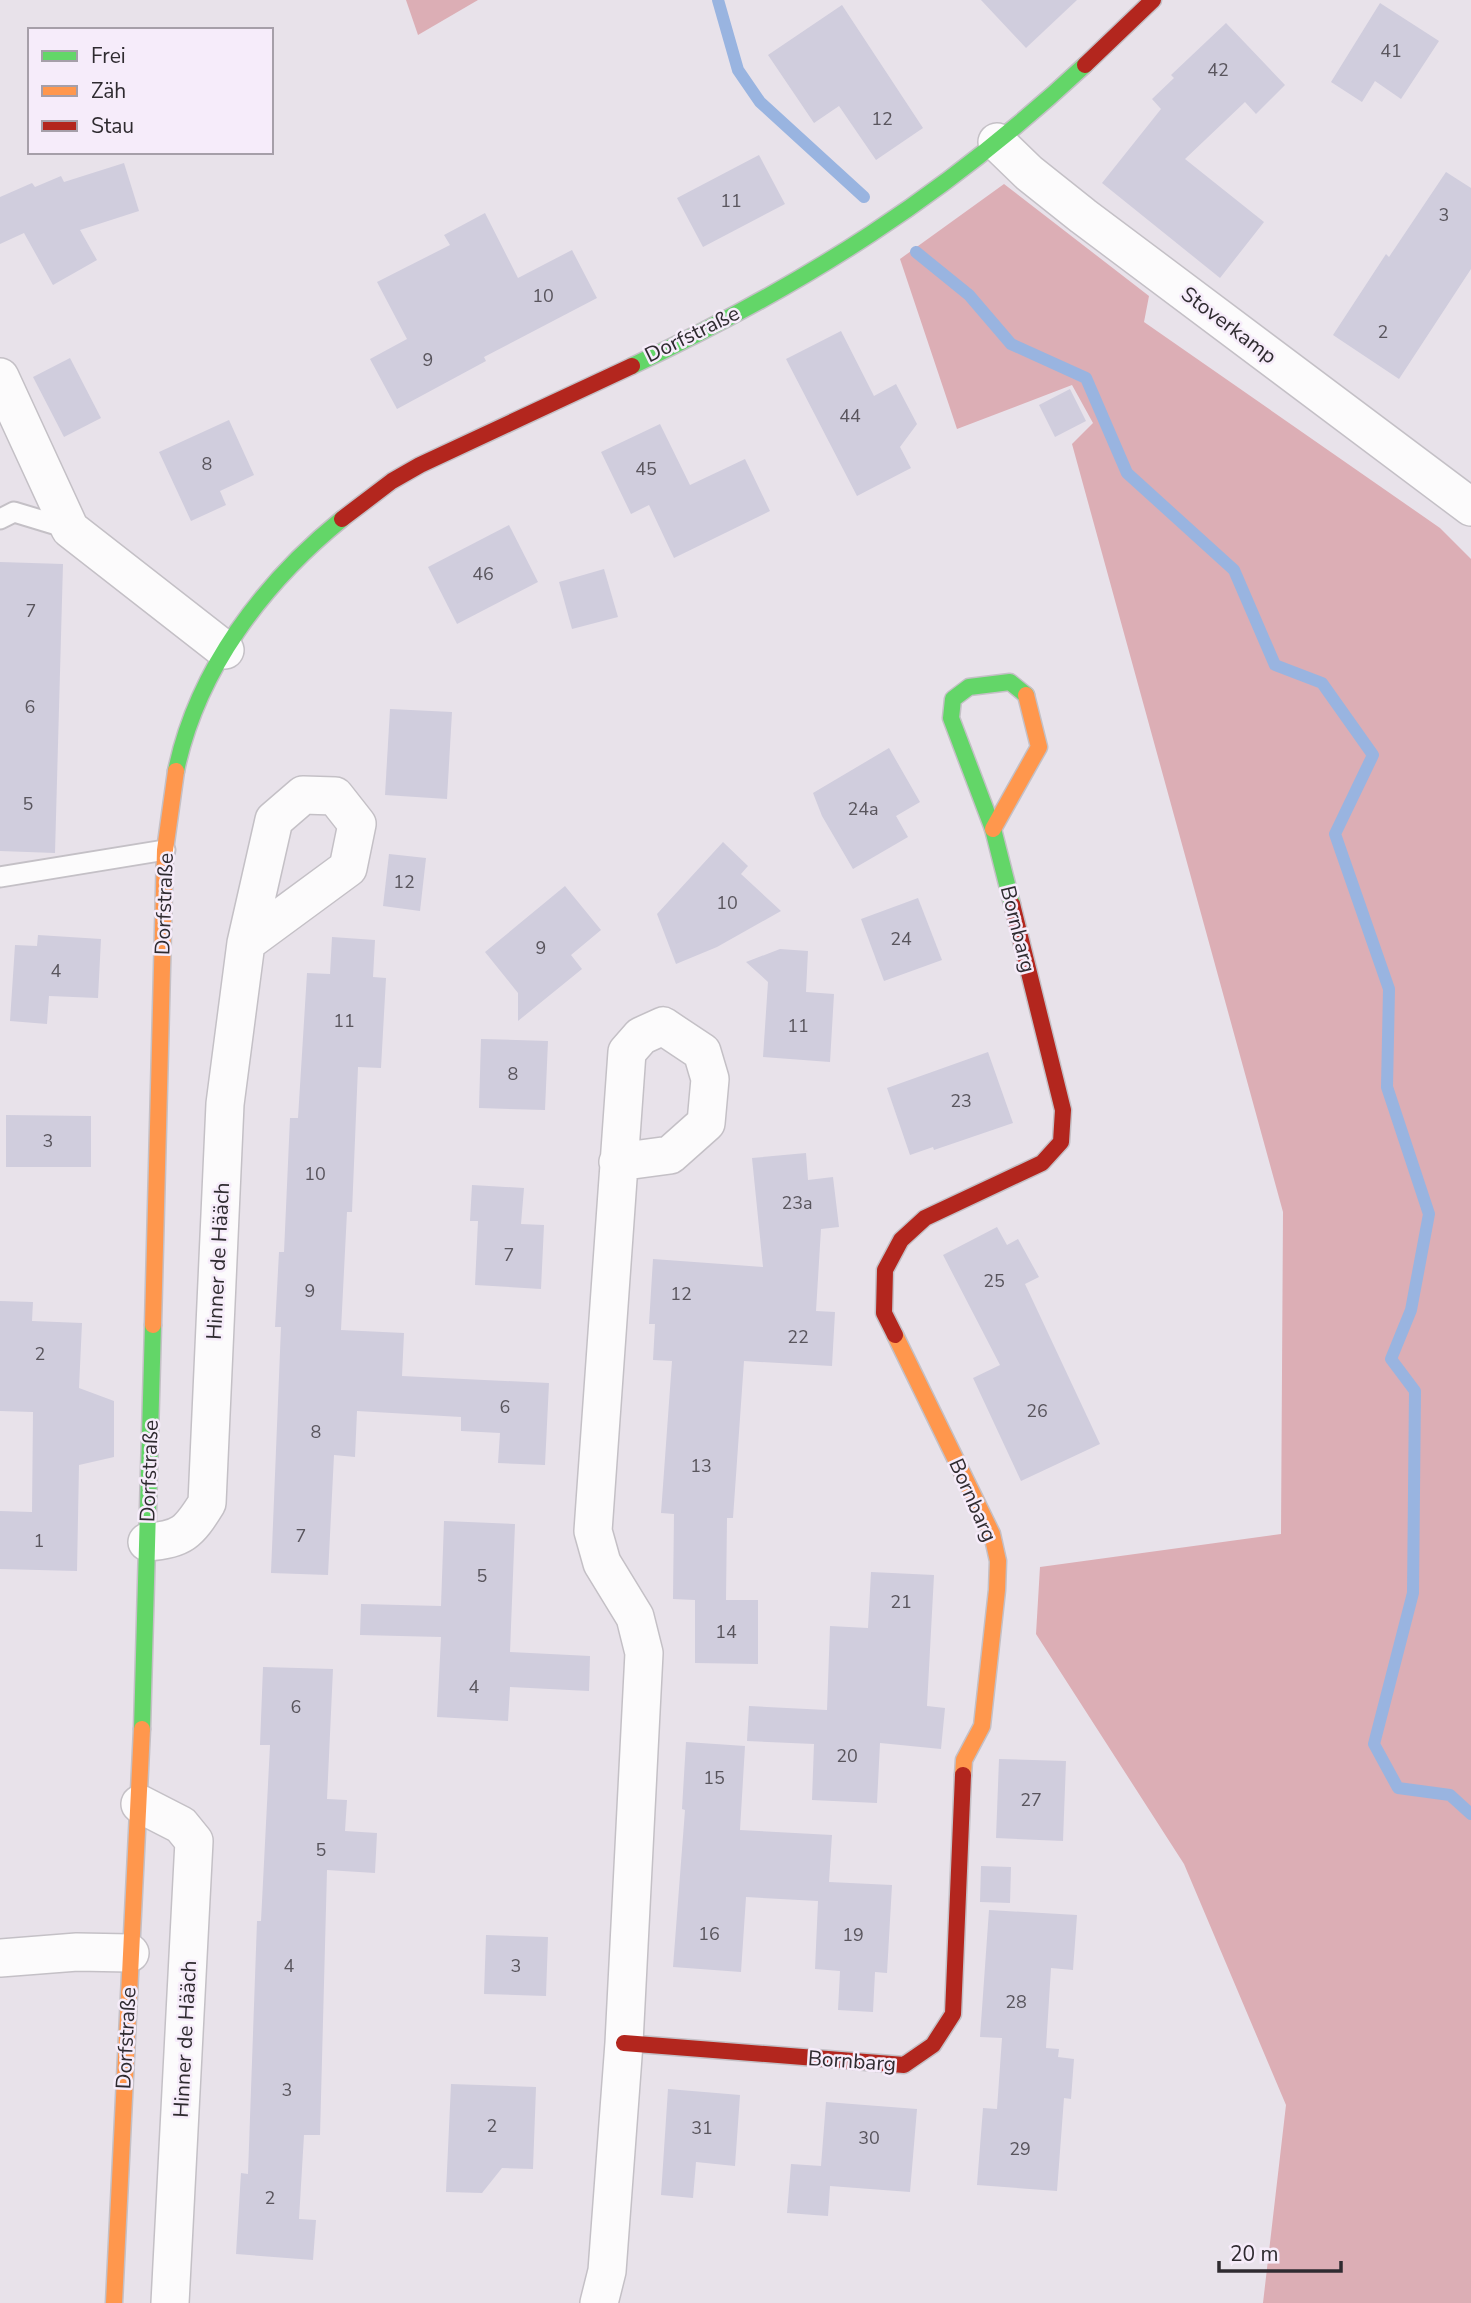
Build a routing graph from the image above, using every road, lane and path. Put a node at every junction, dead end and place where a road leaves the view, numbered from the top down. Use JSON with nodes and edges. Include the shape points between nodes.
{"nodes":[{"id":1,"x":1153,"y":0,"type":"edge"},
{"id":2,"x":997,"y":142,"type":"junction"},
{"id":3,"x":0,"y":377,"type":"edge"},
{"id":4,"x":1469,"y":502,"type":"edge"},
{"id":5,"x":0,"y":519,"type":"edge"},
{"id":6,"x":70,"y":529,"type":"junction"},
{"id":7,"x":225,"y":650,"type":"junction"},
{"id":8,"x":993,"y":829,"type":"junction"},
{"id":9,"x":165,"y":850,"type":"junction"},
{"id":10,"x":0,"y":877,"type":"edge"},
{"id":11,"x":246,"y":943,"type":"dead end"},
{"id":12,"x":618,"y":1162,"type":"dead end"},
{"id":13,"x":147,"y":1542,"type":"junction"},
{"id":14,"x":140,"y":1804,"type":"junction"},
{"id":15,"x":130,"y":1953,"type":"junction"},
{"id":16,"x":0,"y":1958,"type":"edge"},
{"id":17,"x":624,"y":2043,"type":"junction"},
{"id":18,"x":114,"y":2303,"type":"edge"},
{"id":19,"x":170,"y":2303,"type":"edge"},
{"id":20,"x":599,"y":2303,"type":"edge"}],
"edges":[{"from":1,"to":2,"type":"street","name":"Dorfstraße"},
{"from":2,"to":4,"type":"street","name":"Stoverkamp","via":[[1083,216]]},
{"from":2,"to":7,"type":"street","name":"Dorfstraße","via":[[836,258],[732,315],[392,481],[310,547],[265,595]]},
{"from":3,"to":6,"type":"street"},
{"from":5,"to":6,"type":"lane","via":[[14,512]]},
{"from":6,"to":7,"type":"street"},
{"from":7,"to":9,"type":"street","name":"Dorfstraße","via":[[196,705],[176,768]]},
{"from":8,"to":8,"type":"street","name":"Bornbarg","via":[[1039,747],[1026,694],[1010,682],[969,687],[953,699],[951,718]]},
{"from":8,"to":17,"type":"street","name":"Bornbarg","via":[[1063,1110],[1061,1142],[1042,1163],[925,1218],[901,1240],[885,1270],[884,1312],[992,1534],[998,1561],[982,1726],[964,1760],[953,2014],[940,2041],[904,2065]]},
{"from":9,"to":10,"type":"lane"},
{"from":9,"to":13,"type":"street","name":"Dorfstraße"},
{"from":11,"to":13,"type":"street","name":"Hinner de Hääch","via":[[225,1104],[207,1503],[192,1527],[172,1541]]},
{"from":12,"to":17,"type":"street","via":[[593,1531],[602,1563],[635,1617],[645,1653]]},
{"from":13,"to":14,"type":"street","name":"Dorfstraße"},
{"from":14,"to":15,"type":"street","name":"Dorfstraße"},
{"from":14,"to":19,"type":"street","name":"Hinner de Hääch","via":[[181,1825],[194,1841]]},
{"from":15,"to":16,"type":"street"},
{"from":15,"to":18,"type":"street","name":"Dorfstraße"},
{"from":17,"to":20,"type":"street","via":[[607,2271]]}]}
